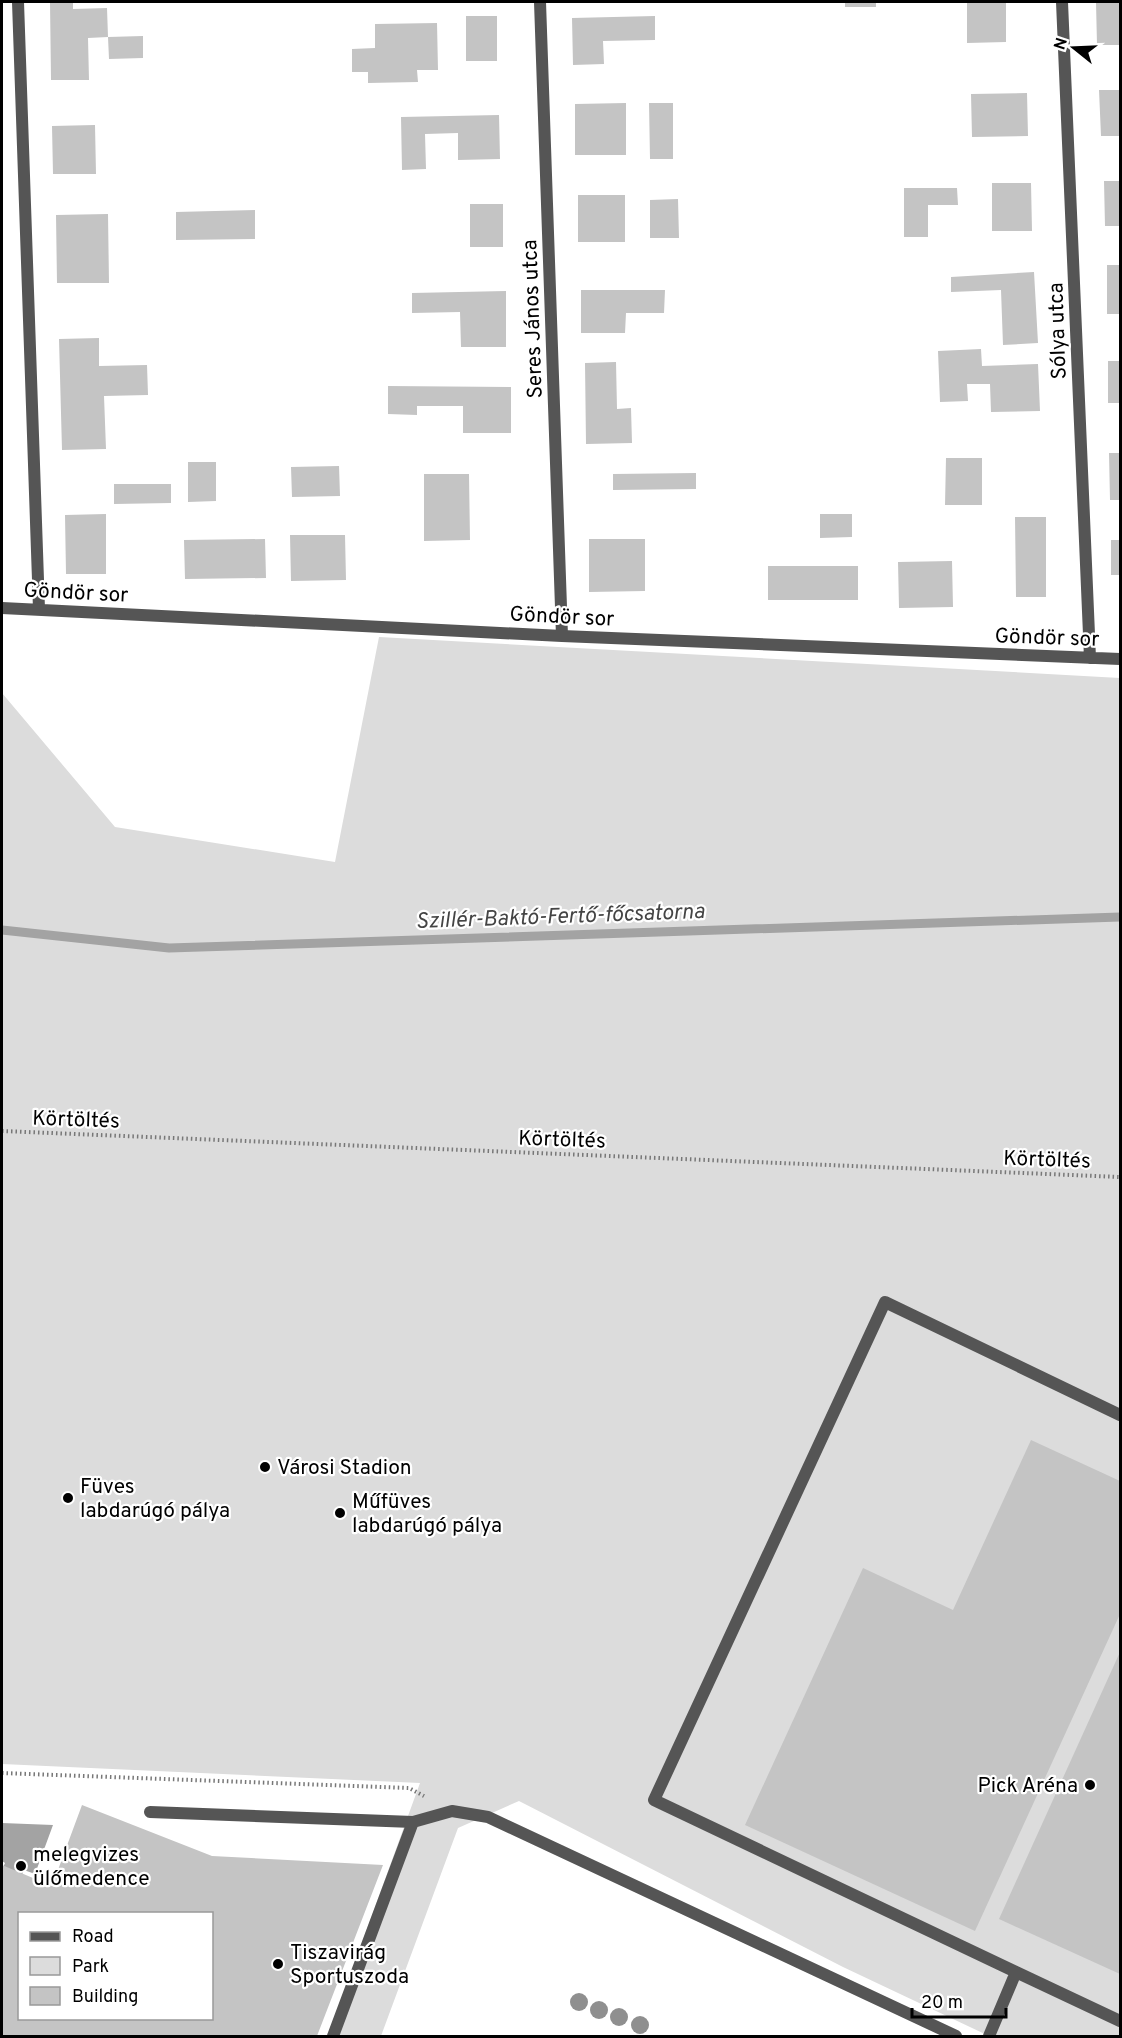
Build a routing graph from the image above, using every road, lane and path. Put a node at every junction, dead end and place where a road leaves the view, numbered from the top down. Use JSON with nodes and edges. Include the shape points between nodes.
{"nodes":[{"id":1,"x":18,"y":2,"type":"edge"},
{"id":2,"x":540,"y":2,"type":"edge"},
{"id":3,"x":1062,"y":2,"type":"edge"},
{"id":4,"x":2,"y":608,"type":"edge"},
{"id":5,"x":39,"y":609,"type":"junction"},
{"id":6,"x":562,"y":636,"type":"junction"},
{"id":7,"x":1090,"y":658,"type":"junction"},
{"id":8,"x":1120,"y":659,"type":"edge"},
{"id":9,"x":2,"y":1131,"type":"edge"},
{"id":10,"x":1120,"y":1177,"type":"edge"},
{"id":11,"x":1120,"y":1415,"type":"edge"},
{"id":12,"x":2,"y":1773,"type":"edge"},
{"id":13,"x":452,"y":1811,"type":"junction"},
{"id":14,"x":150,"y":1812,"type":"dead end"},
{"id":15,"x":413,"y":1822,"type":"junction"},
{"id":16,"x":1016,"y":1972,"type":"junction"},
{"id":17,"x":1120,"y":2021,"type":"edge"},
{"id":18,"x":333,"y":2037,"type":"edge"},
{"id":19,"x":956,"y":2037,"type":"edge"},
{"id":20,"x":989,"y":2037,"type":"edge"}],
"edges":[{"from":1,"to":5,"type":"street"},
{"from":2,"to":6,"type":"street","name":"Seres János utca"},
{"from":3,"to":7,"type":"street","name":"Sólya utca"},
{"from":4,"to":5,"type":"street","name":"Göndör sor"},
{"from":5,"to":6,"type":"street","name":"Göndör sor"},
{"from":6,"to":7,"type":"street","name":"Göndör sor"},
{"from":7,"to":8,"type":"street","name":"Göndör sor"},
{"from":9,"to":10,"type":"path","name":"Körtöltés"},
{"from":11,"to":16,"type":"street","via":[[885,1302],[654,1800]]},
{"from":12,"to":13,"type":"path","via":[[409,1788]]},
{"from":13,"to":15,"type":"street"},
{"from":13,"to":19,"type":"street","via":[[488,1817]]},
{"from":14,"to":15,"type":"street"},
{"from":15,"to":18,"type":"street"},
{"from":16,"to":17,"type":"street"},
{"from":16,"to":20,"type":"street"}]}
